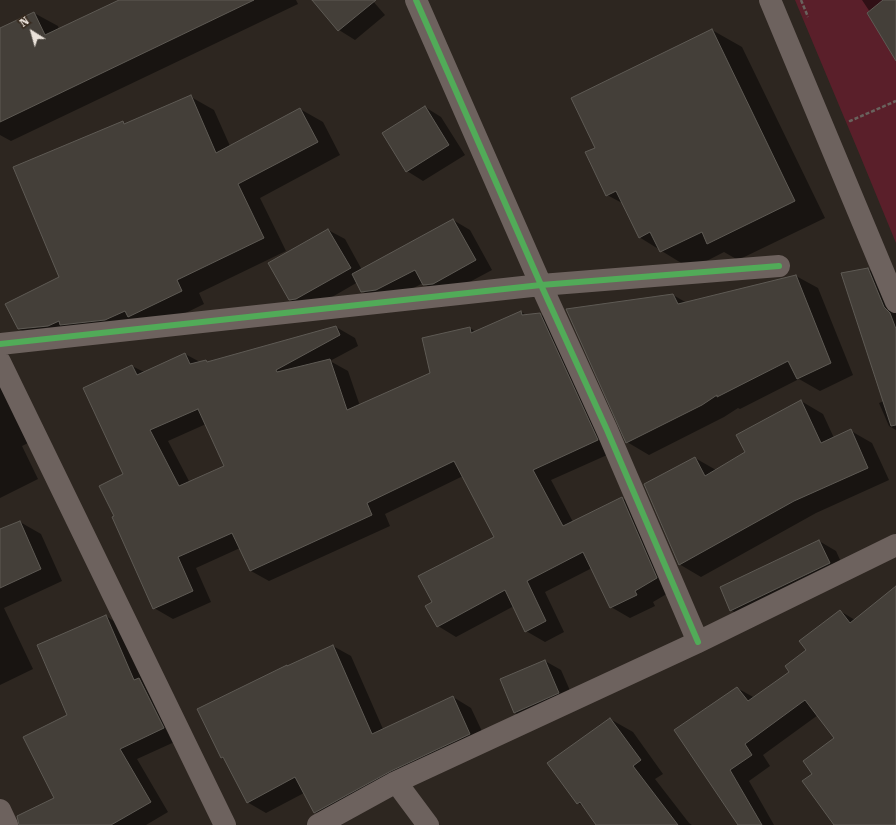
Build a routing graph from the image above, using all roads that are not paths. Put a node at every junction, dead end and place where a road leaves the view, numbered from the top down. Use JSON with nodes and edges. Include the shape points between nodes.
{"nodes":[{"id":1,"x":416,"y":0,"type":"edge"},
{"id":2,"x":770,"y":0,"type":"edge"},
{"id":3,"x":779,"y":266,"type":"dead end"},
{"id":4,"x":541,"y":285,"type":"junction"},
{"id":5,"x":896,"y":302,"type":"edge"},
{"id":6,"x":0,"y":344,"type":"edge"},
{"id":7,"x":0,"y":362,"type":"edge"},
{"id":8,"x":896,"y":545,"type":"edge"},
{"id":9,"x":698,"y":642,"type":"junction"},
{"id":10,"x":396,"y":782,"type":"junction"},
{"id":11,"x":0,"y":810,"type":"edge"},
{"id":12,"x":7,"y":825,"type":"edge"},
{"id":13,"x":225,"y":825,"type":"edge"},
{"id":14,"x":318,"y":825,"type":"edge"},
{"id":15,"x":428,"y":825,"type":"edge"}],
"edges":[{"from":1,"to":4,"type":"street"},
{"from":2,"to":5,"type":"street"},
{"from":3,"to":4,"type":"street"},
{"from":4,"to":6,"type":"street"},
{"from":4,"to":9,"type":"street","via":[[607,430]]},
{"from":7,"to":13,"type":"street"},
{"from":8,"to":9,"type":"street"},
{"from":9,"to":10,"type":"street"},
{"from":10,"to":14,"type":"street"},
{"from":10,"to":15,"type":"street"},
{"from":11,"to":12,"type":"street"}]}
